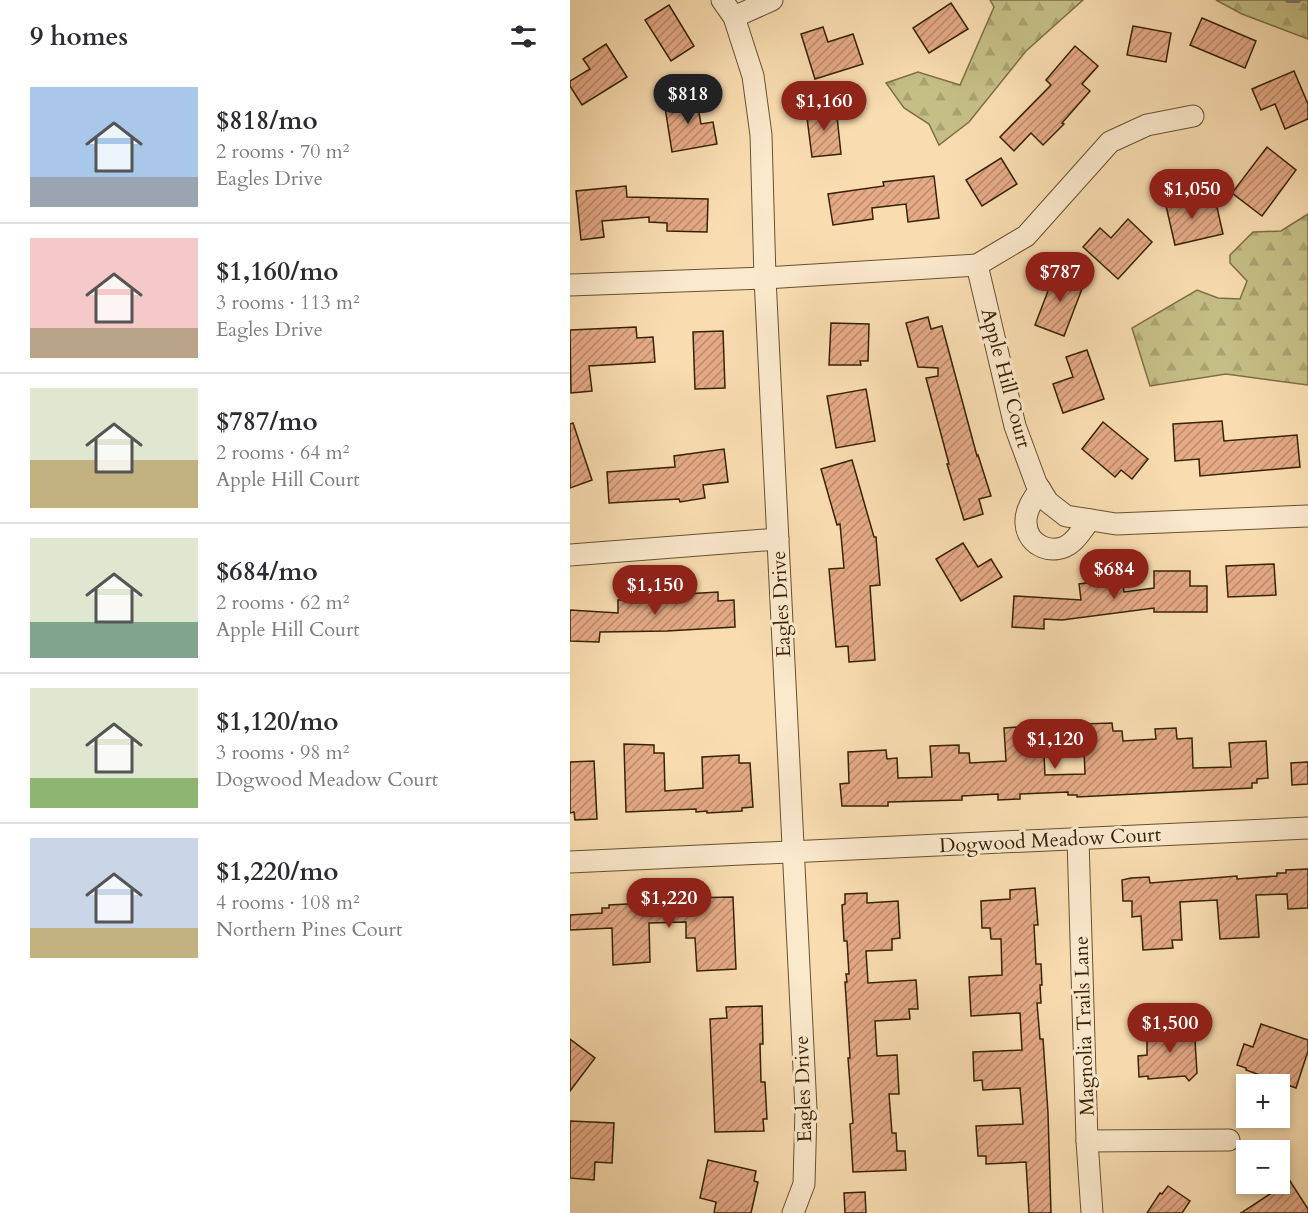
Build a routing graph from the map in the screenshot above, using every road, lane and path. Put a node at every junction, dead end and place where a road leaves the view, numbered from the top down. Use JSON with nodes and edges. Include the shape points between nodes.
{"nodes":[{"id":1,"x":772,"y":0,"type":"edge"},
{"id":2,"x":728,"y":8,"type":"edge"},
{"id":3,"x":1193,"y":116,"type":"dead end"},
{"id":4,"x":976,"y":265,"type":"junction"},
{"id":5,"x":765,"y":278,"type":"junction"},
{"id":6,"x":570,"y":285,"type":"edge"},
{"id":7,"x":1040,"y":489,"type":"junction"},
{"id":8,"x":1308,"y":516,"type":"edge"},
{"id":9,"x":1090,"y":520,"type":"junction"},
{"id":10,"x":778,"y":538,"type":"junction"},
{"id":11,"x":570,"y":555,"type":"edge"},
{"id":12,"x":1308,"y":828,"type":"edge"},
{"id":13,"x":1078,"y":839,"type":"junction"},
{"id":14,"x":793,"y":852,"type":"junction"},
{"id":15,"x":570,"y":862,"type":"edge"},
{"id":16,"x":1229,"y":1140,"type":"dead end"},
{"id":17,"x":1087,"y":1141,"type":"junction"},
{"id":18,"x":794,"y":1213,"type":"edge"},
{"id":19,"x":1092,"y":1213,"type":"edge"}],
"edges":[{"from":1,"to":2,"type":"street"},
{"from":2,"to":5,"type":"street","name":"Eagles Drive","via":[[753,76],[761,135]]},
{"from":3,"to":4,"type":"street","via":[[1147,125],[1110,142],[1026,236]]},
{"from":4,"to":5,"type":"street"},
{"from":4,"to":7,"type":"street","name":"Apple Hill Court","via":[[1016,426]]},
{"from":5,"to":6,"type":"street"},
{"from":5,"to":10,"type":"street","name":"Eagles Drive"},
{"from":7,"to":9,"type":"street","name":"Apple Hill Court","via":[[1048,502],[1066,516]]},
{"from":7,"to":9,"type":"street","via":[[1030,503],[1026,524],[1032,540],[1042,548],[1056,550],[1071,543]]},
{"from":8,"to":9,"type":"street","name":"Apple Hill Court","via":[[1116,524]]},
{"from":10,"to":11,"type":"street"},
{"from":10,"to":14,"type":"street","name":"Eagles Drive"},
{"from":12,"to":13,"type":"street","name":"Dogwood Meadow Court"},
{"from":13,"to":14,"type":"street","name":"Dogwood Meadow Court"},
{"from":13,"to":17,"type":"street","name":"Magnolia Trails Lane"},
{"from":14,"to":15,"type":"street","name":"Dogwood Meadow Court"},
{"from":14,"to":18,"type":"street","name":"Eagles Drive","via":[[806,1109],[804,1184]]},
{"from":16,"to":17,"type":"street"},
{"from":17,"to":19,"type":"street","name":"Magnolia Trails Lane"}]}
